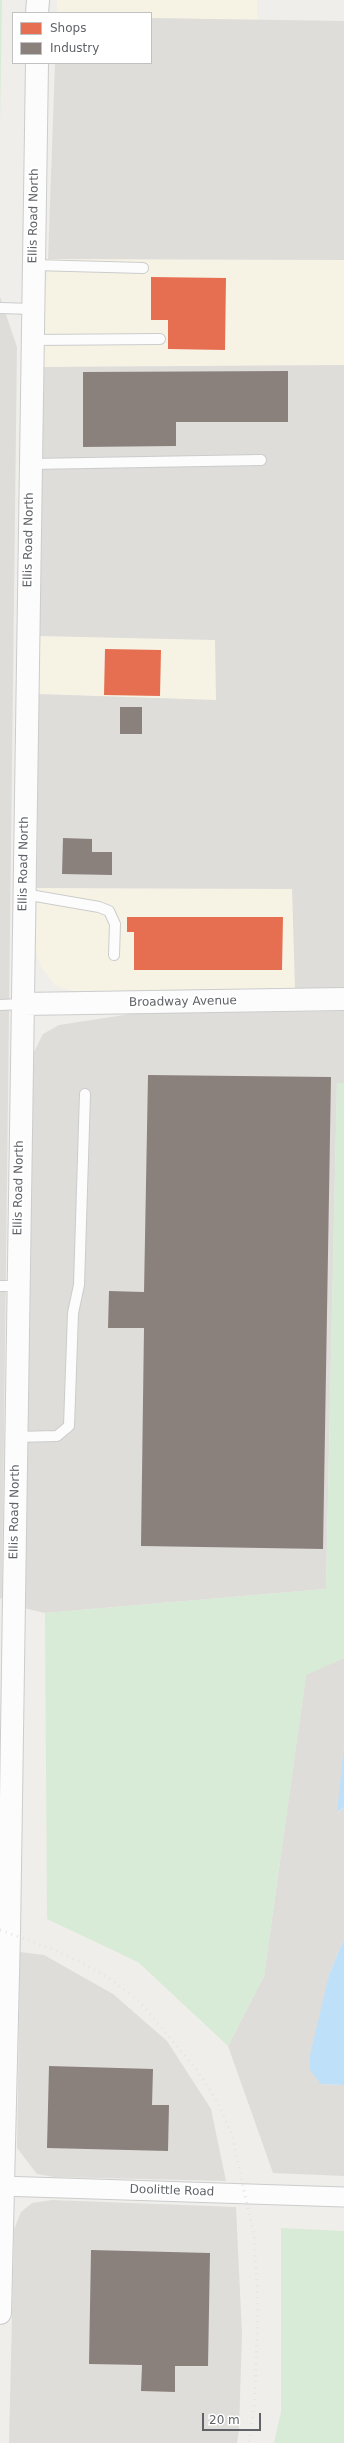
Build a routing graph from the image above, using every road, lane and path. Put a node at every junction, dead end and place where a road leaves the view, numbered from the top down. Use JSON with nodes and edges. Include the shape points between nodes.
{"nodes":[{"id":1,"x":38,"y":0,"type":"edge"},
{"id":2,"x":38,"y":12,"type":"edge"},
{"id":3,"x":37,"y":64,"type":"edge"},
{"id":4,"x":34,"y":265,"type":"junction"},
{"id":5,"x":143,"y":268,"type":"dead end"},
{"id":6,"x":0,"y":308,"type":"edge"},
{"id":7,"x":33,"y":309,"type":"junction"},
{"id":8,"x":160,"y":339,"type":"dead end"},
{"id":9,"x":32,"y":340,"type":"junction"},
{"id":10,"x":261,"y":460,"type":"dead end"},
{"id":11,"x":31,"y":464,"type":"junction"},
{"id":12,"x":24,"y":894,"type":"junction"},
{"id":13,"x":114,"y":955,"type":"dead end"},
{"id":14,"x":344,"y":999,"type":"edge"},
{"id":15,"x":22,"y":1004,"type":"junction"},
{"id":16,"x":0,"y":1005,"type":"edge"},
{"id":17,"x":86,"y":1094,"type":"dead end"},
{"id":18,"x":9,"y":1286,"type":"edge"},
{"id":19,"x":16,"y":1437,"type":"junction"},
{"id":20,"x":6,"y":1693,"type":"edge"},
{"id":21,"x":1,"y":2186,"type":"edge"},
{"id":22,"x":344,"y":2197,"type":"edge"},
{"id":23,"x":0,"y":2313,"type":"edge"}],
"edges":[{"from":1,"to":2,"type":"street"},
{"from":3,"to":4,"type":"street","name":"Ellis Road North"},
{"from":4,"to":5,"type":"lane"},
{"from":4,"to":7,"type":"street","name":"Ellis Road North"},
{"from":6,"to":7,"type":"lane"},
{"from":7,"to":9,"type":"street","name":"Ellis Road North"},
{"from":8,"to":9,"type":"lane"},
{"from":9,"to":11,"type":"street","name":"Ellis Road North"},
{"from":10,"to":11,"type":"lane"},
{"from":11,"to":12,"type":"street","name":"Ellis Road North"},
{"from":12,"to":13,"type":"lane","via":[[99,907],[108,911],[115,924]]},
{"from":12,"to":15,"type":"street","name":"Ellis Road North"},
{"from":14,"to":15,"type":"street","name":"Broadway Avenue"},
{"from":15,"to":16,"type":"lane"},
{"from":15,"to":18,"type":"street","name":"Ellis Road North"},
{"from":17,"to":19,"type":"lane","via":[[79,1285],[73,1313],[69,1426],[57,1436]]},
{"from":18,"to":19,"type":"street","name":"Ellis Road North"},
{"from":19,"to":20,"type":"street","name":"Ellis Road North"},
{"from":20,"to":21,"type":"street","name":"Ellis Road North"},
{"from":21,"to":22,"type":"street","name":"Doolittle Road"},
{"from":21,"to":23,"type":"street","name":"Ellis Road North"}]}
